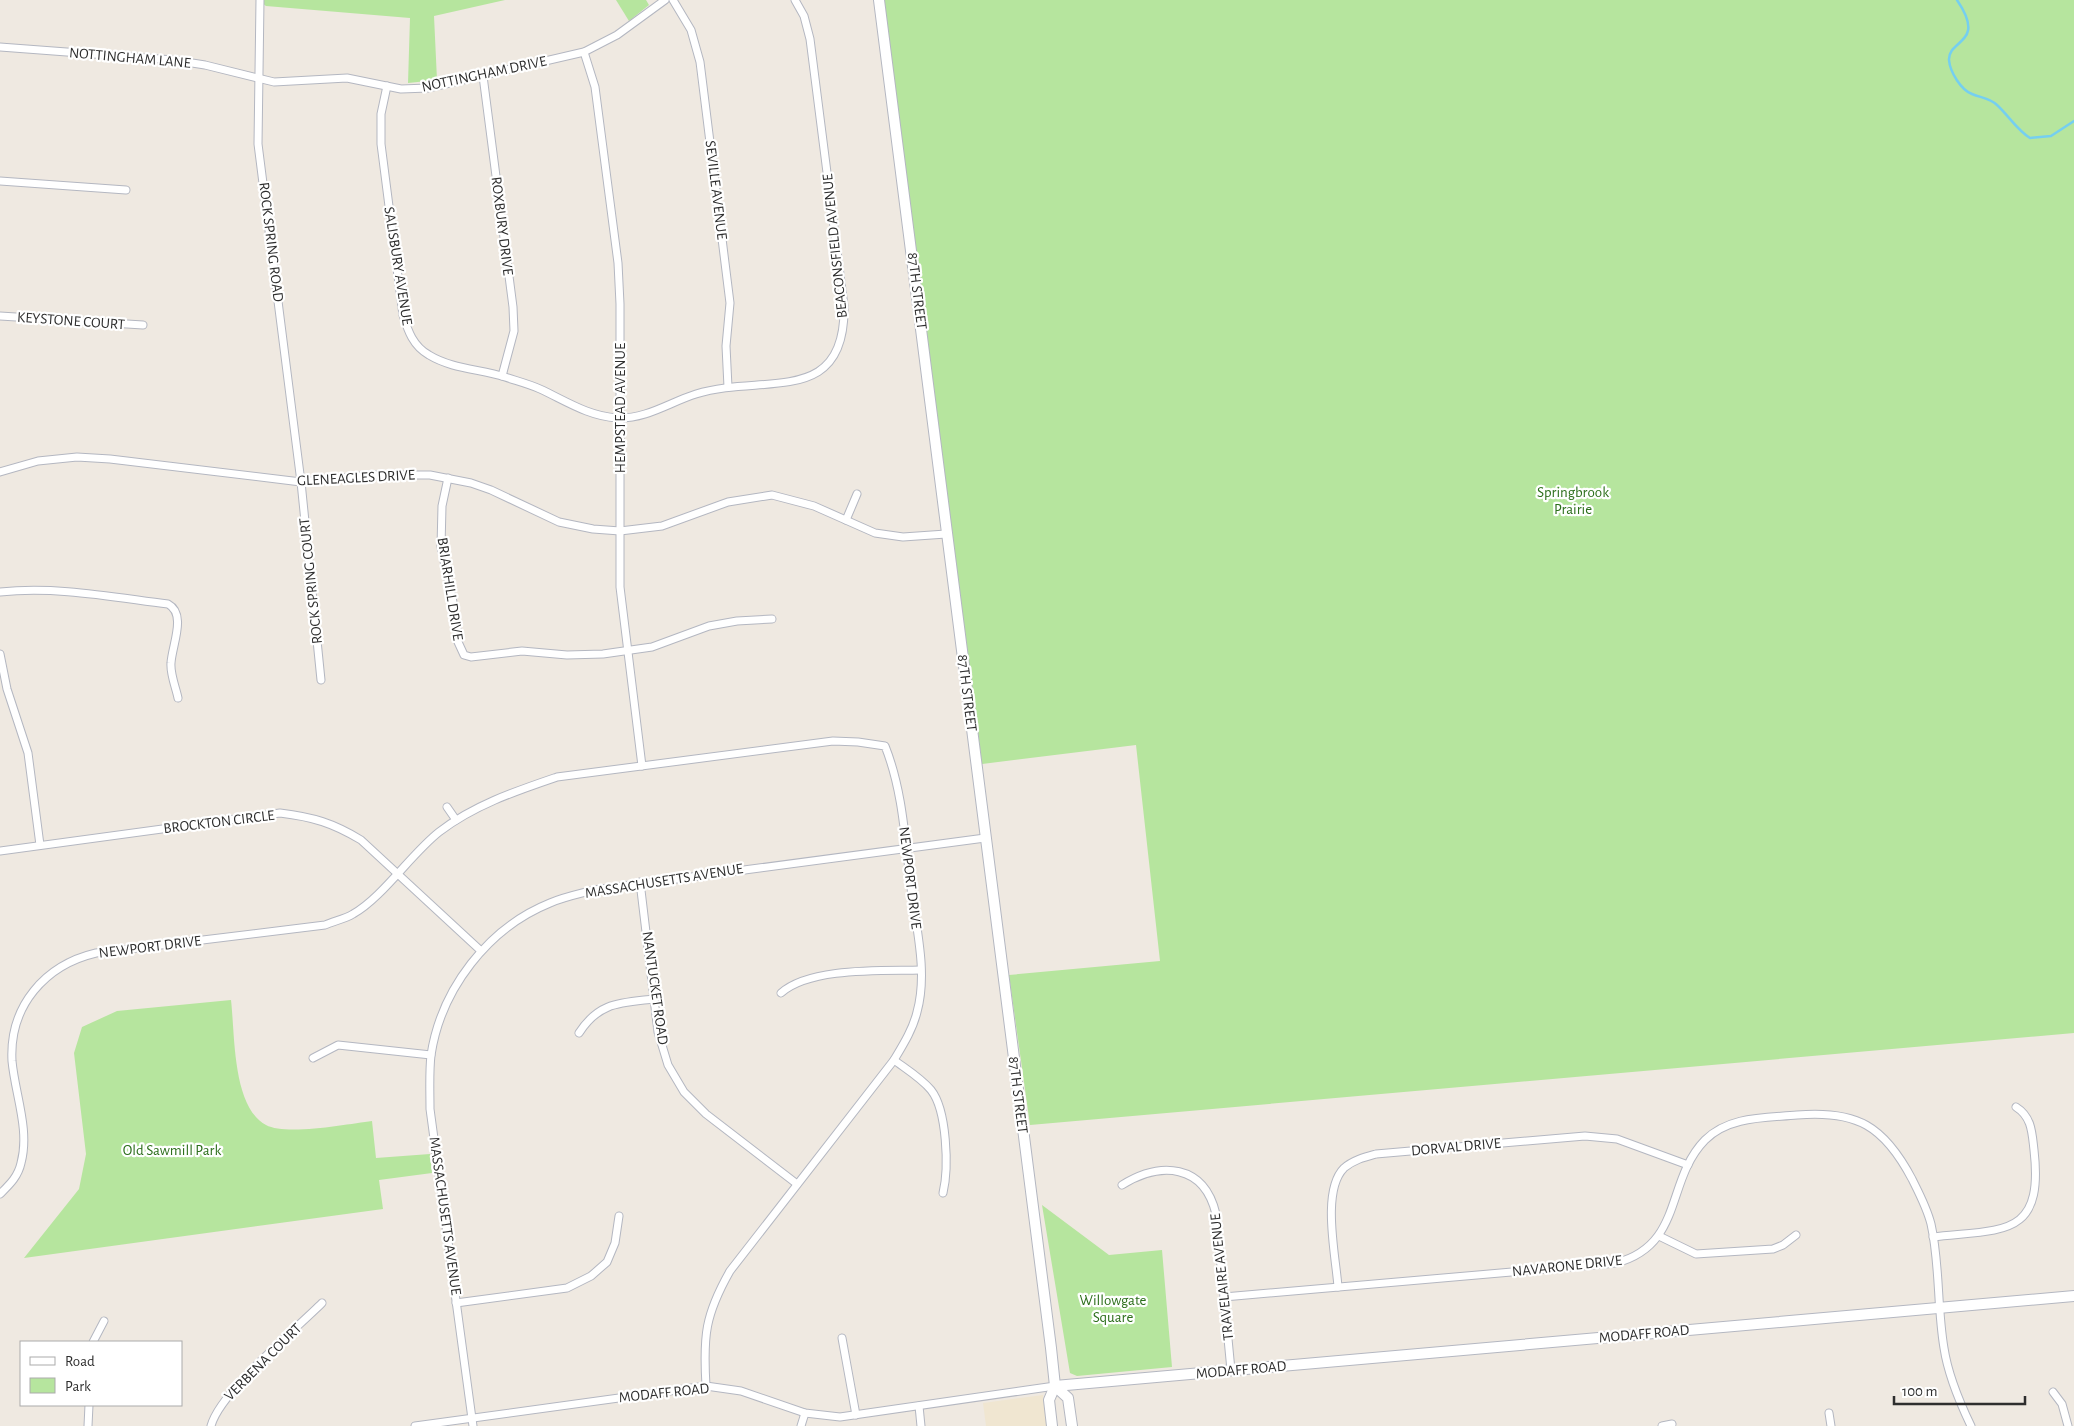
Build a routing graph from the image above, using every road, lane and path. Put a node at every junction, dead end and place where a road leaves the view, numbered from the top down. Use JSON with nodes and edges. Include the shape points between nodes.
{"nodes":[{"id":1,"x":260,"y":0,"type":"edge"},
{"id":2,"x":665,"y":0,"type":"edge"},
{"id":3,"x":673,"y":0,"type":"edge"},
{"id":4,"x":795,"y":0,"type":"edge"},
{"id":5,"x":879,"y":0,"type":"edge"},
{"id":6,"x":0,"y":47,"type":"edge"},
{"id":7,"x":584,"y":52,"type":"junction"},
{"id":8,"x":483,"y":76,"type":"junction"},
{"id":9,"x":258,"y":79,"type":"junction"},
{"id":10,"x":387,"y":86,"type":"junction"},
{"id":11,"x":0,"y":181,"type":"edge"},
{"id":12,"x":126,"y":190,"type":"dead end"},
{"id":13,"x":0,"y":316,"type":"edge"},
{"id":14,"x":143,"y":325,"type":"dead end"},
{"id":15,"x":502,"y":376,"type":"junction"},
{"id":16,"x":728,"y":387,"type":"junction"},
{"id":17,"x":620,"y":418,"type":"junction"},
{"id":18,"x":0,"y":472,"type":"edge"},
{"id":19,"x":448,"y":478,"type":"junction"},
{"id":20,"x":301,"y":482,"type":"junction"},
{"id":21,"x":857,"y":494,"type":"dead end"},
{"id":22,"x":846,"y":520,"type":"junction"},
{"id":23,"x":620,"y":531,"type":"junction"},
{"id":24,"x":946,"y":534,"type":"junction"},
{"id":25,"x":0,"y":592,"type":"edge"},
{"id":26,"x":772,"y":619,"type":"dead end"},
{"id":27,"x":626,"y":650,"type":"junction"},
{"id":28,"x":0,"y":654,"type":"edge"},
{"id":29,"x":321,"y":680,"type":"dead end"},
{"id":30,"x":178,"y":698,"type":"dead end"},
{"id":31,"x":642,"y":766,"type":"junction"},
{"id":32,"x":447,"y":807,"type":"dead end"},
{"id":33,"x":456,"y":820,"type":"junction"},
{"id":34,"x":986,"y":838,"type":"junction"},
{"id":35,"x":40,"y":845,"type":"junction"},
{"id":36,"x":906,"y":849,"type":"junction"},
{"id":37,"x":0,"y":851,"type":"edge"},
{"id":38,"x":397,"y":872,"type":"junction"},
{"id":39,"x":640,"y":882,"type":"junction"},
{"id":40,"x":480,"y":950,"type":"junction"},
{"id":41,"x":920,"y":970,"type":"junction"},
{"id":42,"x":781,"y":993,"type":"dead end"},
{"id":43,"x":654,"y":998,"type":"junction"},
{"id":44,"x":579,"y":1033,"type":"dead end"},
{"id":45,"x":432,"y":1055,"type":"junction"},
{"id":46,"x":313,"y":1058,"type":"dead end"},
{"id":47,"x":894,"y":1060,"type":"junction"},
{"id":48,"x":2016,"y":1107,"type":"dead end"},
{"id":49,"x":1688,"y":1165,"type":"junction"},
{"id":50,"x":797,"y":1184,"type":"junction"},
{"id":51,"x":1122,"y":1185,"type":"dead end"},
{"id":52,"x":943,"y":1193,"type":"dead end"},
{"id":53,"x":0,"y":1194,"type":"edge"},
{"id":54,"x":619,"y":1216,"type":"dead end"},
{"id":55,"x":1796,"y":1235,"type":"dead end"},
{"id":56,"x":1659,"y":1236,"type":"junction"},
{"id":57,"x":1933,"y":1237,"type":"junction"},
{"id":58,"x":1338,"y":1287,"type":"junction"},
{"id":59,"x":2074,"y":1296,"type":"edge"},
{"id":60,"x":1224,"y":1297,"type":"junction"},
{"id":61,"x":322,"y":1303,"type":"dead end"},
{"id":62,"x":456,"y":1303,"type":"junction"},
{"id":63,"x":1940,"y":1308,"type":"junction"},
{"id":64,"x":104,"y":1321,"type":"dead end"},
{"id":65,"x":842,"y":1338,"type":"dead end"},
{"id":66,"x":94,"y":1341,"type":"edge"},
{"id":67,"x":1231,"y":1370,"type":"junction"},
{"id":68,"x":706,"y":1386,"type":"junction"},
{"id":69,"x":1055,"y":1386,"type":"junction"},
{"id":70,"x":2053,"y":1392,"type":"dead end"},
{"id":71,"x":89,"y":1406,"type":"edge"},
{"id":72,"x":920,"y":1406,"type":"junction"},
{"id":73,"x":805,"y":1413,"type":"junction"},
{"id":74,"x":1829,"y":1413,"type":"dead end"},
{"id":75,"x":856,"y":1415,"type":"junction"},
{"id":76,"x":472,"y":1422,"type":"edge"},
{"id":77,"x":1672,"y":1424,"type":"dead end"},
{"id":78,"x":88,"y":1426,"type":"edge"},
{"id":79,"x":211,"y":1426,"type":"edge"},
{"id":80,"x":415,"y":1426,"type":"edge"},
{"id":81,"x":802,"y":1426,"type":"edge"},
{"id":82,"x":921,"y":1426,"type":"edge"},
{"id":83,"x":1052,"y":1426,"type":"edge"},
{"id":84,"x":1072,"y":1426,"type":"edge"},
{"id":85,"x":1662,"y":1426,"type":"edge"},
{"id":86,"x":1831,"y":1426,"type":"edge"},
{"id":87,"x":1971,"y":1426,"type":"edge"},
{"id":88,"x":2068,"y":1426,"type":"edge"}],
"edges":[{"from":1,"to":9,"type":"street","name":"ROCK SPRING ROAD"},
{"from":2,"to":7,"type":"street","name":"NOTTINGHAM DRIVE","via":[[617,35]]},
{"from":3,"to":16,"type":"street","name":"SEVILLE AVENUE","via":[[691,30],[700,62],[730,303],[726,346]]},
{"from":4,"to":16,"type":"street","name":"BEACONSFIELD AVENUE","via":[[804,16],[810,39],[844,306],[844,330],[833,361],[815,374],[787,383]]},
{"from":5,"to":24,"type":"street","name":"87TH STREET"},
{"from":6,"to":9,"type":"street","name":"NOTTINGHAM LANE","via":[[173,60]]},
{"from":7,"to":8,"type":"street","name":"NOTTINGHAM DRIVE"},
{"from":7,"to":17,"type":"street","name":"HEMPSTEAD AVENUE","via":[[595,87],[618,263]]},
{"from":8,"to":10,"type":"street","name":"NOTTINGHAM DRIVE","via":[[428,88]]},
{"from":8,"to":15,"type":"street","name":"ROXBURY DRIVE","via":[[513,307],[514,331]]},
{"from":9,"to":10,"type":"street","name":"NOTTINGHAM DRIVE","via":[[289,82],[347,78]]},
{"from":9,"to":20,"type":"street","name":"ROCK SPRING ROAD","via":[[258,144]]},
{"from":10,"to":15,"type":"street","name":"SALISBURY AVENUE","via":[[381,114],[381,144],[401,301],[408,330],[419,348],[438,360]]},
{"from":11,"to":12,"type":"street"},
{"from":13,"to":14,"type":"street","name":"KEYSTONE COURT"},
{"from":15,"to":17,"type":"street","name":"SALISBURY AVENUE","via":[[592,414]]},
{"from":16,"to":17,"type":"street","name":"BEACONSFIELD AVENUE","via":[[696,394],[637,416]]},
{"from":17,"to":23,"type":"street","name":"HEMPSTEAD AVENUE"},
{"from":18,"to":20,"type":"street","name":"GLENEAGLES DRIVE","via":[[38,462],[96,458]]},
{"from":19,"to":20,"type":"street","name":"GLENEAGLES DRIVE","via":[[411,473]]},
{"from":19,"to":23,"type":"street","name":"GLENEAGLES DRIVE","via":[[506,496],[559,522]]},
{"from":19,"to":27,"type":"street","name":"BRIARHILL DRIVE","via":[[442,506],[441,547],[456,616],[458,642],[464,655],[522,651],[588,655]]},
{"from":20,"to":29,"type":"street","name":"ROCK SPRING COURT"},
{"from":21,"to":22,"type":"street"},
{"from":22,"to":23,"type":"street","name":"GLENEAGLES DRIVE","via":[[814,506],[772,495],[728,502],[662,526]]},
{"from":22,"to":24,"type":"street","name":"GLENEAGLES DRIVE","via":[[875,533],[903,537]]},
{"from":23,"to":27,"type":"street","name":"HEMPSTEAD AVENUE","via":[[620,587]]},
{"from":24,"to":34,"type":"street","name":"87TH STREET"},
{"from":25,"to":30,"type":"street","via":[[33,589],[68,591],[174,607],[178,616],[171,665]]},
{"from":26,"to":27,"type":"street","via":[[709,626],[652,647]]},
{"from":27,"to":31,"type":"street","name":"HEMPSTEAD AVENUE"},
{"from":28,"to":35,"type":"street","via":[[7,689],[28,753]]},
{"from":31,"to":33,"type":"street","name":"NEWPORT DRIVE","via":[[557,778],[518,790]]},
{"from":31,"to":36,"type":"street","name":"NEWPORT DRIVE","via":[[833,741],[885,746],[898,786]]},
{"from":32,"to":33,"type":"street"},
{"from":33,"to":38,"type":"street","name":"NEWPORT DRIVE"},
{"from":34,"to":36,"type":"street","name":"MASSACHUSETTS AVENUE"},
{"from":34,"to":69,"type":"street","name":"87TH STREET"},
{"from":35,"to":37,"type":"street","name":"BROCKTON CIRCLE"},
{"from":35,"to":38,"type":"street","name":"BROCKTON CIRCLE","via":[[280,813],[312,817],[338,826],[362,840]]},
{"from":36,"to":39,"type":"street","name":"MASSACHUSETTS AVENUE"},
{"from":36,"to":41,"type":"street","name":"NEWPORT DRIVE"},
{"from":38,"to":40,"type":"street","name":"BROCKTON CIRCLE"},
{"from":38,"to":53,"type":"street","name":"NEWPORT DRIVE","via":[[354,914],[325,925],[96,953],[75,959],[50,974],[32,990],[15,1034],[12,1060],[24,1140],[21,1163],[14,1181]]},
{"from":39,"to":40,"type":"street","name":"MASSACHUSETTS AVENUE","via":[[594,890],[549,903],[513,923]]},
{"from":39,"to":43,"type":"street","name":"NANTUCKET ROAD"},
{"from":40,"to":45,"type":"street","name":"MASSACHUSETTS AVENUE","via":[[448,1001]]},
{"from":41,"to":42,"type":"street","via":[[821,977],[795,984]]},
{"from":41,"to":47,"type":"street","name":"NEWPORT DRIVE","via":[[917,1012]]},
{"from":43,"to":44,"type":"street","via":[[602,1009],[587,1020]]},
{"from":43,"to":50,"type":"street","name":"NANTUCKET ROAD","via":[[658,1032],[668,1065],[684,1092],[706,1114]]},
{"from":45,"to":46,"type":"street","via":[[338,1045]]},
{"from":45,"to":62,"type":"street","name":"MASSACHUSETTS AVENUE","via":[[430,1108]]},
{"from":47,"to":50,"type":"street","name":"NEWPORT DRIVE"},
{"from":47,"to":52,"type":"street","via":[[924,1083],[937,1102],[946,1161]]},
{"from":48,"to":57,"type":"street","via":[[2026,1116],[2032,1130],[2037,1183],[2029,1212],[2006,1227]]},
{"from":49,"to":56,"type":"street","name":"NAVARONE DRIVE"},
{"from":49,"to":57,"type":"street","name":"NAVARONE DRIVE","via":[[1710,1135],[1739,1121],[1814,1113],[1853,1118],[1874,1128],[1896,1152],[1924,1202]]},
{"from":49,"to":58,"type":"street","name":"DORVAL DRIVE","via":[[1617,1139],[1585,1136],[1365,1157],[1344,1168],[1333,1187]]},
{"from":50,"to":68,"type":"street","name":"NEWPORT DRIVE","via":[[730,1271],[714,1300],[706,1328]]},
{"from":51,"to":60,"type":"street","name":"TRAVELAIRE AVENUE","via":[[1146,1172],[1168,1170],[1187,1174],[1206,1188],[1216,1214]]},
{"from":54,"to":62,"type":"street","via":[[615,1243],[607,1262],[591,1276],[567,1288]]},
{"from":55,"to":56,"type":"street","via":[[1773,1248],[1704,1255],[1688,1252]]},
{"from":56,"to":58,"type":"street","name":"NAVARONE DRIVE","via":[[1637,1255],[1616,1263]]},
{"from":57,"to":63,"type":"street","name":"NAVARONE DRIVE"},
{"from":58,"to":60,"type":"street","name":"NAVARONE DRIVE"},
{"from":59,"to":63,"type":"street","name":"MODAFF ROAD"},
{"from":60,"to":67,"type":"street","name":"TRAVELAIRE AVENUE"},
{"from":61,"to":79,"type":"street","name":"VERBENA COURT","via":[[234,1389],[220,1406]]},
{"from":62,"to":76,"type":"street","name":"MASSACHUSETTS AVENUE"},
{"from":63,"to":67,"type":"street","name":"MODAFF ROAD"},
{"from":63,"to":87,"type":"street","name":"NAVARONE DRIVE","via":[[1947,1364]]},
{"from":64,"to":66,"type":"street"},
{"from":65,"to":75,"type":"street"},
{"from":67,"to":69,"type":"street","name":"MODAFF ROAD"},
{"from":68,"to":73,"type":"street","name":"MODAFF ROAD","via":[[741,1391]]},
{"from":68,"to":76,"type":"street","name":"MODAFF ROAD"},
{"from":69,"to":72,"type":"street","name":"MODAFF ROAD"},
{"from":69,"to":83,"type":"street","name":"87TH STREET","via":[[1049,1400]]},
{"from":69,"to":84,"type":"street","name":"87TH STREET","via":[[1068,1398]]},
{"from":70,"to":88,"type":"street","via":[[2062,1404]]},
{"from":71,"to":78,"type":"street"},
{"from":72,"to":75,"type":"street","name":"MODAFF ROAD"},
{"from":72,"to":82,"type":"street"},
{"from":73,"to":75,"type":"street","name":"MODAFF ROAD"},
{"from":73,"to":81,"type":"street"},
{"from":74,"to":86,"type":"street"},
{"from":76,"to":80,"type":"street","name":"MODAFF ROAD"},
{"from":77,"to":85,"type":"street"}]}
